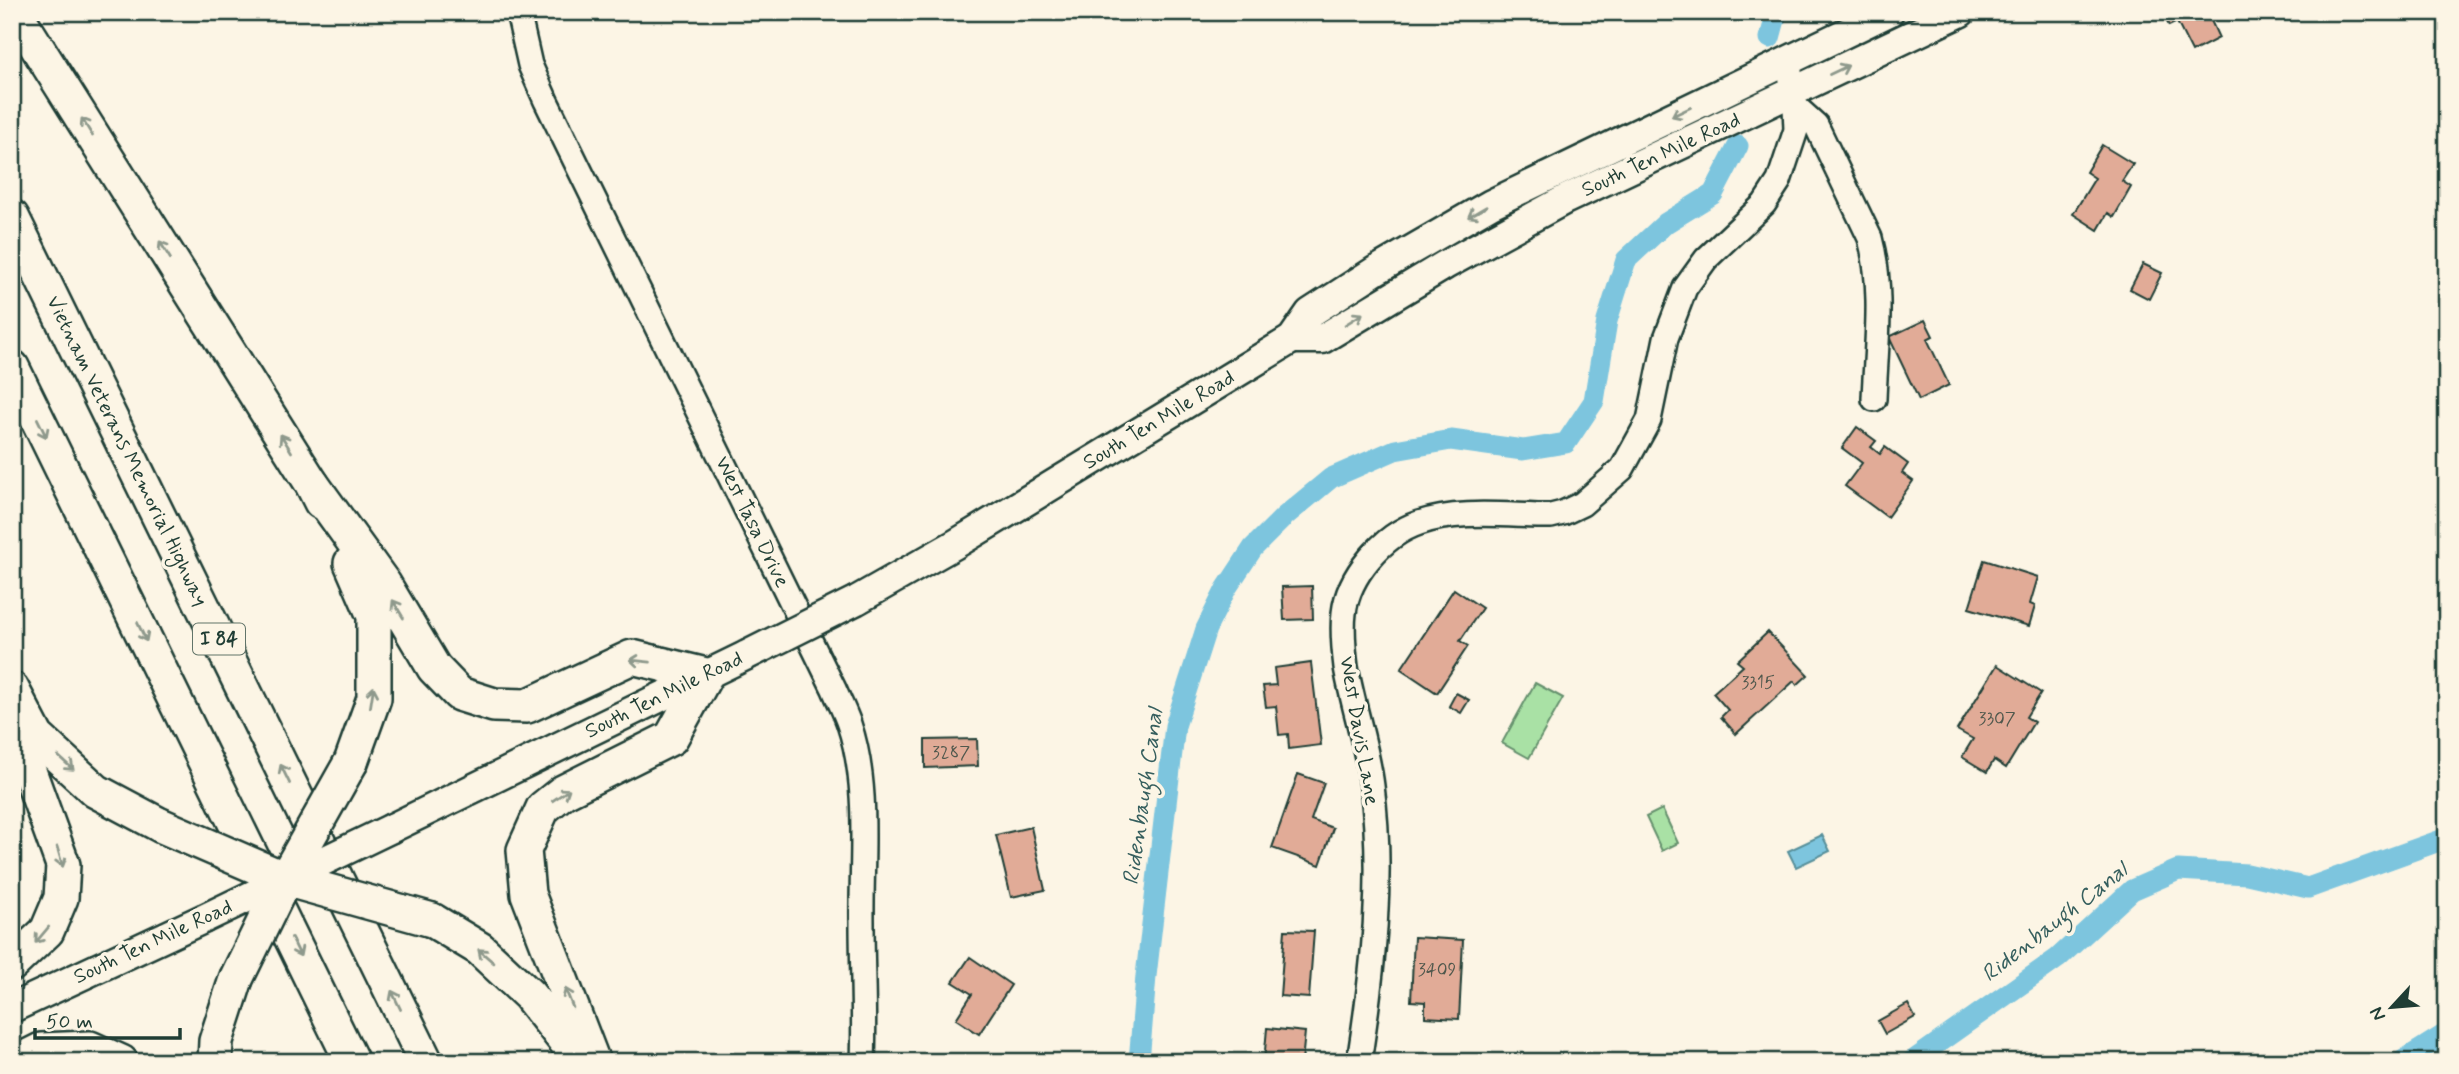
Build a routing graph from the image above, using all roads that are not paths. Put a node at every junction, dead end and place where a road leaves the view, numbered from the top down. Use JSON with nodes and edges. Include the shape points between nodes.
{"nodes":[{"id":1,"x":15,"y":12,"type":"edge"},
{"id":2,"x":518,"y":12,"type":"edge"},
{"id":3,"x":1889,"y":12,"type":"edge"},
{"id":4,"x":1961,"y":12,"type":"edge"},
{"id":5,"x":1784,"y":63,"type":"junction"},
{"id":6,"x":1793,"y":99,"type":"junction"},
{"id":7,"x":12,"y":217,"type":"edge"},
{"id":8,"x":1292,"y":340,"type":"junction"},
{"id":9,"x":12,"y":367,"type":"edge"},
{"id":10,"x":1874,"y":399,"type":"dead end"},
{"id":11,"x":312,"y":484,"type":"junction"},
{"id":12,"x":706,"y":675,"type":"junction"},
{"id":13,"x":12,"y":690,"type":"edge"},
{"id":14,"x":12,"y":724,"type":"edge"},
{"id":15,"x":285,"y":879,"type":"junction"},
{"id":16,"x":12,"y":964,"type":"edge"},
{"id":17,"x":12,"y":1008,"type":"edge"},
{"id":18,"x":17,"y":1062,"type":"edge"},
{"id":19,"x":121,"y":1062,"type":"edge"},
{"id":20,"x":215,"y":1062,"type":"edge"},
{"id":21,"x":352,"y":1062,"type":"edge"},
{"id":22,"x":426,"y":1062,"type":"edge"},
{"id":23,"x":579,"y":1062,"type":"edge"},
{"id":24,"x":593,"y":1062,"type":"edge"},
{"id":25,"x":863,"y":1062,"type":"edge"},
{"id":26,"x":1359,"y":1062,"type":"edge"}],
"edges":[{"from":11,"to":1,"type":"highway","one_way":true},
{"from":2,"to":25,"type":"street","name":"West Tasa Drive","via":[[530,65],[546,101],[849,726],[859,773],[862,826]]},
{"from":3,"to":5,"type":"main road","name":"South Ten Mile Road"},
{"from":6,"to":4,"type":"main road","name":"South Ten Mile Road","one_way":true},
{"from":5,"to":6,"type":"street","name":"West Davis Lane"},
{"from":5,"to":8,"type":"main road","name":"South Ten Mile Road","one_way":true,"via":[[1553,172],[1461,221],[1310,313]]},
{"from":8,"to":6,"type":"main road","name":"South Ten Mile Road","one_way":true,"via":[[1322,339],[1566,199],[1755,110]]},
{"from":6,"to":10,"type":"street","via":[[1816,125],[1870,238],[1878,286]]},
{"from":6,"to":26,"type":"street","name":"West Davis Lane","via":[[1796,130],[1779,181],[1764,204],[1706,259],[1685,288],[1667,338],[1649,420],[1622,469],[1582,504],[1563,513],[1466,516],[1417,524],[1396,535],[1358,573],[1344,613],[1346,665],[1372,786],[1378,884]]},
{"from":22,"to":7,"type":"highway","name":"Vietnam Veterans Memorial Highway","number":"I 84","one_way":true},
{"from":8,"to":12,"type":"main road","name":"South Ten Mile Road","bridge":true,"via":[[954,545],[857,600]]},
{"from":9,"to":21,"type":"highway","one_way":true},
{"from":12,"to":11,"type":"highway","one_way":true,"via":[[632,657],[527,706],[494,705],[459,694],[433,668],[384,584]]},
{"from":15,"to":11,"type":"highway","one_way":true,"bridge":true,"via":[[351,762],[374,698],[374,616]]},
{"from":12,"to":15,"type":"main road","name":"South Ten Mile Road","bridge":true},
{"from":24,"to":12,"type":"highway","one_way":true,"via":[[528,894],[524,850],[543,808],[563,792],[671,738]]},
{"from":13,"to":15,"type":"highway","one_way":true,"bridge":true,"via":[[37,737],[96,791],[160,825]]},
{"from":14,"to":16,"type":"highway","one_way":true,"via":[[63,865],[61,898],[47,931]]},
{"from":15,"to":17,"type":"main road","name":"South Ten Mile Road","bridge":true},
{"from":15,"to":20,"type":"highway","bridge":true,"via":[[236,979],[216,1041]]},
{"from":23,"to":15,"type":"highway","one_way":true,"bridge":true,"via":[[529,995],[480,949],[432,920]]},
{"from":18,"to":19,"type":"highway","via":[[41,1050],[90,1048]]}]}
